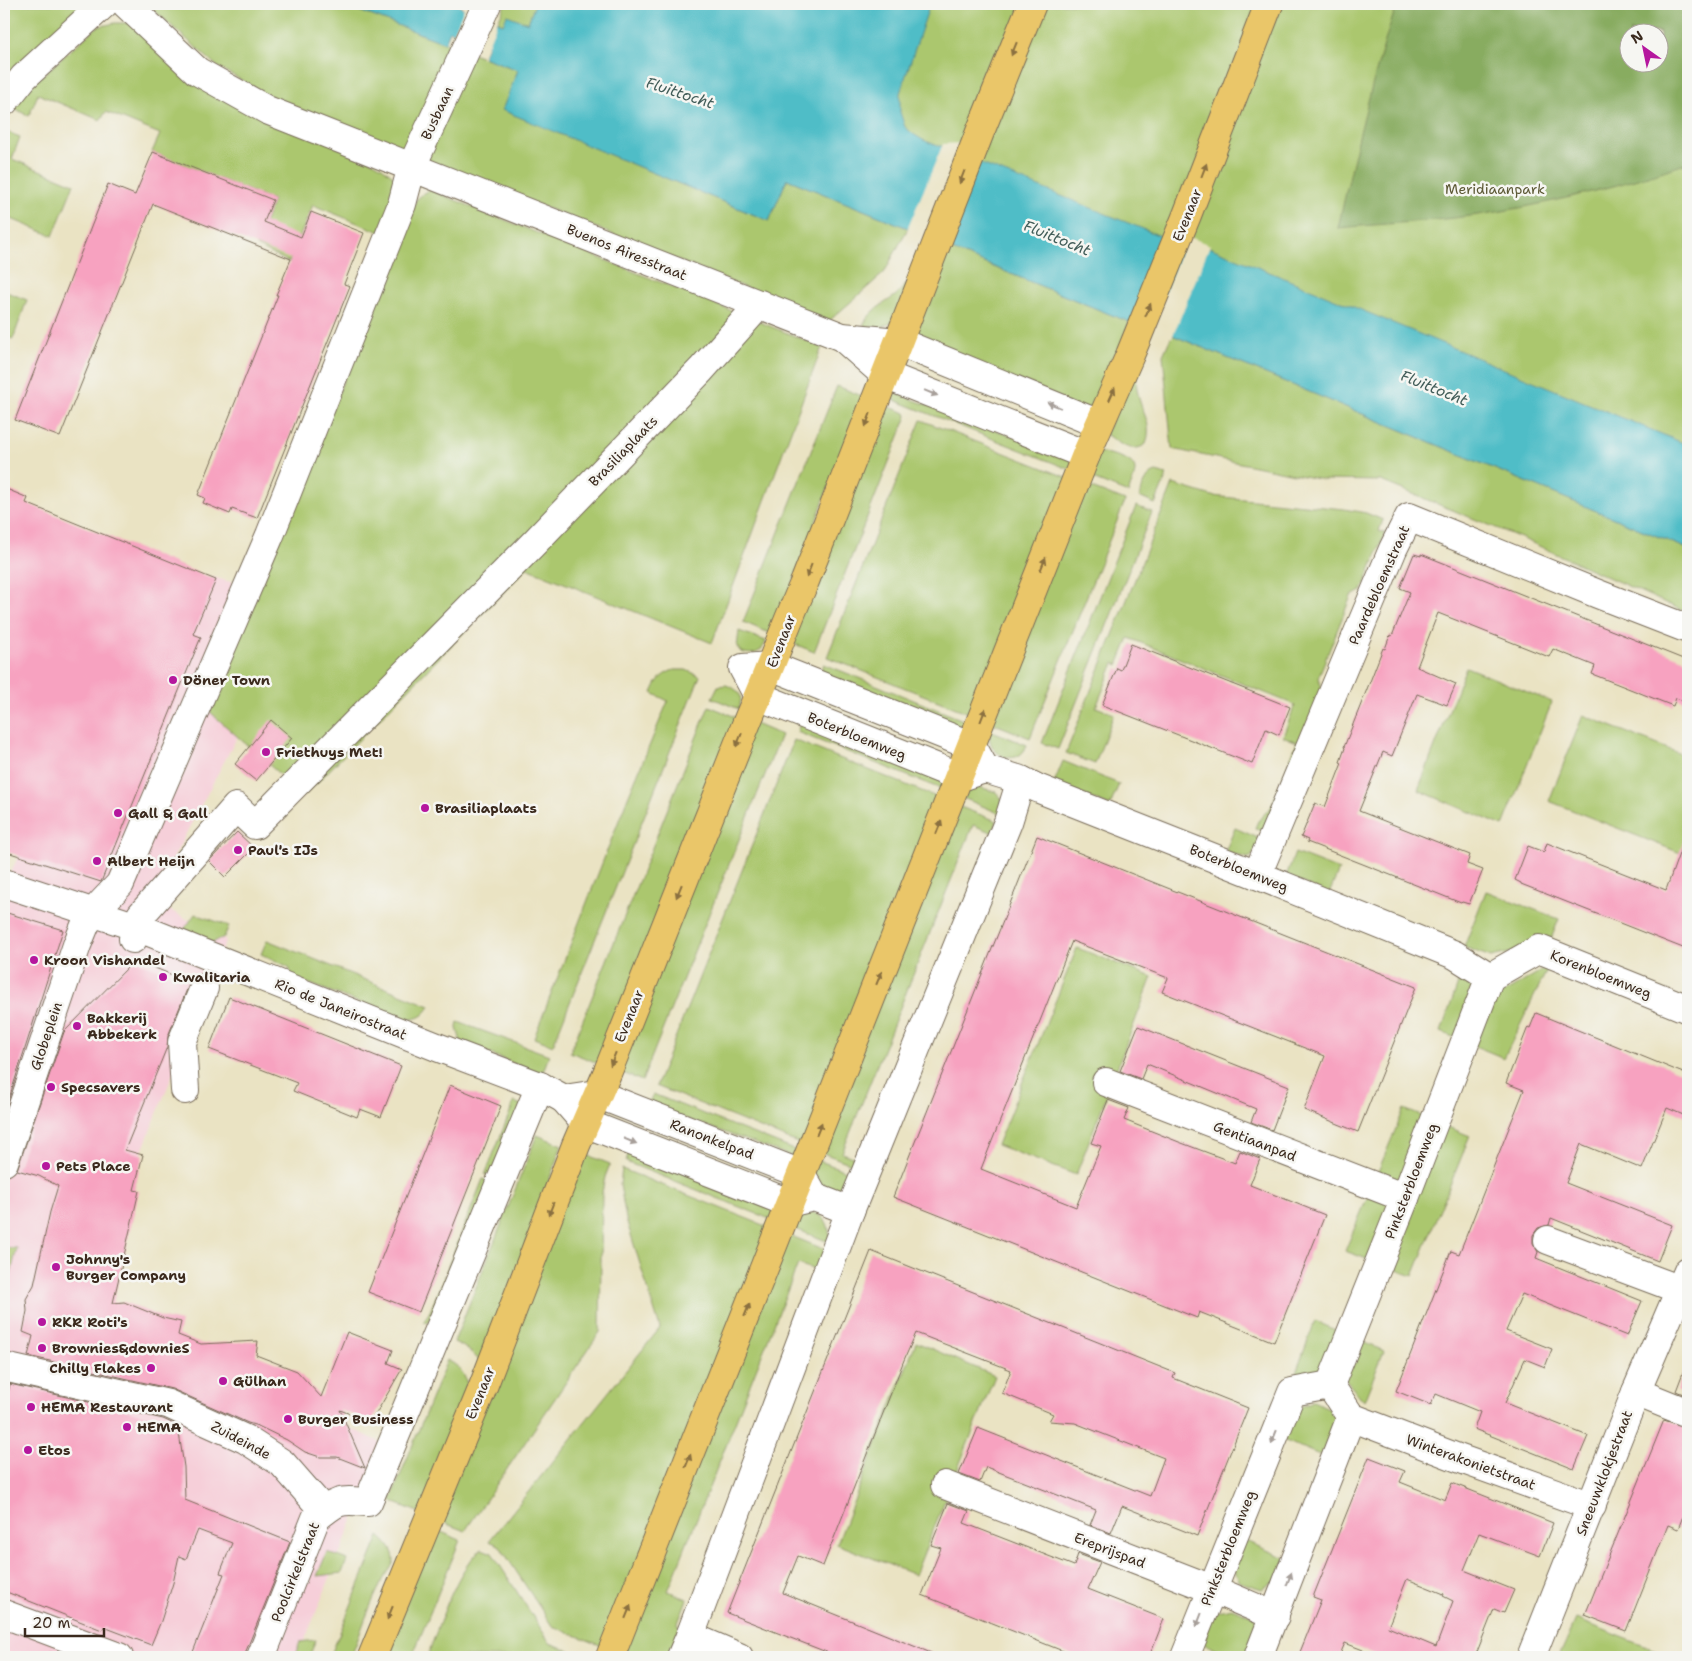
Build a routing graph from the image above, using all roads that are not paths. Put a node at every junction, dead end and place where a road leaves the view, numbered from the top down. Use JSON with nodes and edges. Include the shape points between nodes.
{"nodes":[{"id":1,"x":104,"y":4,"type":"edge"},
{"id":2,"x":126,"y":4,"type":"edge"},
{"id":3,"x":487,"y":4,"type":"edge"},
{"id":4,"x":1032,"y":4,"type":"edge"},
{"id":5,"x":1269,"y":4,"type":"edge"},
{"id":6,"x":4,"y":102,"type":"edge"},
{"id":7,"x":412,"y":166,"type":"junction"},
{"id":8,"x":760,"y":304,"type":"junction"},
{"id":9,"x":842,"y":337,"type":"junction"},
{"id":10,"x":899,"y":342,"type":"junction"},
{"id":11,"x":885,"y":374,"type":"junction"},
{"id":12,"x":1099,"y":424,"type":"junction"},
{"id":13,"x":1086,"y":455,"type":"junction"},
{"id":14,"x":1688,"y":629,"type":"edge"},
{"id":15,"x":771,"y":666,"type":"junction"},
{"id":16,"x":758,"y":696,"type":"junction"},
{"id":17,"x":972,"y":764,"type":"junction"},
{"id":18,"x":1021,"y":780,"type":"junction"},
{"id":19,"x":1257,"y":875,"type":"junction"},
{"id":20,"x":4,"y":883,"type":"edge"},
{"id":21,"x":94,"y":913,"type":"junction"},
{"id":22,"x":135,"y":933,"type":"junction"},
{"id":23,"x":1490,"y":977,"type":"junction"},
{"id":24,"x":204,"y":988,"type":"dead end"},
{"id":25,"x":1688,"y":1009,"type":"edge"},
{"id":26,"x":1106,"y":1082,"type":"dead end"},
{"id":27,"x":540,"y":1086,"type":"junction"},
{"id":28,"x":185,"y":1090,"type":"dead end"},
{"id":29,"x":597,"y":1094,"type":"junction"},
{"id":30,"x":564,"y":1099,"type":"junction"},
{"id":31,"x":585,"y":1123,"type":"junction"},
{"id":32,"x":4,"y":1162,"type":"edge"},
{"id":33,"x":801,"y":1174,"type":"junction"},
{"id":34,"x":1405,"y":1198,"type":"junction"},
{"id":35,"x":802,"y":1200,"type":"junction"},
{"id":36,"x":850,"y":1211,"type":"junction"},
{"id":37,"x":1548,"y":1240,"type":"dead end"},
{"id":38,"x":1685,"y":1281,"type":"edge"},
{"id":39,"x":7,"y":1368,"type":"edge"},
{"id":40,"x":1330,"y":1385,"type":"junction"},
{"id":41,"x":1636,"y":1392,"type":"junction"},
{"id":42,"x":1688,"y":1413,"type":"edge"},
{"id":43,"x":1351,"y":1417,"type":"junction"},
{"id":44,"x":946,"y":1485,"type":"dead end"},
{"id":45,"x":1592,"y":1506,"type":"junction"},
{"id":46,"x":324,"y":1511,"type":"junction"},
{"id":47,"x":1212,"y":1589,"type":"junction"},
{"id":48,"x":4,"y":1614,"type":"edge"},
{"id":49,"x":1275,"y":1616,"type":"junction"},
{"id":50,"x":686,"y":1647,"type":"edge"},
{"id":51,"x":119,"y":1657,"type":"edge"},
{"id":52,"x":261,"y":1657,"type":"edge"},
{"id":53,"x":372,"y":1657,"type":"edge"},
{"id":54,"x":610,"y":1657,"type":"edge"},
{"id":55,"x":739,"y":1657,"type":"edge"},
{"id":56,"x":1185,"y":1657,"type":"edge"},
{"id":57,"x":1258,"y":1657,"type":"edge"},
{"id":58,"x":1531,"y":1657,"type":"edge"}],
"edges":[{"from":1,"to":6,"type":"street","via":[[24,77]]},
{"from":2,"to":7,"type":"street","name":"Buenos Airesstraat","via":[[197,72],[267,110]]},
{"from":3,"to":7,"type":"street","name":"Busbaan"},
{"from":4,"to":10,"type":"main road","name":"Evenaar","one_way":true},
{"from":12,"to":5,"type":"main road","name":"Evenaar","one_way":true,"via":[[1187,215]]},
{"from":7,"to":8,"type":"street","name":"Buenos Airesstraat"},
{"from":7,"to":21,"type":"street","name":"Globeplein","via":[[402,204],[267,540],[120,884]]},
{"from":8,"to":9,"type":"street","name":"Buenos Airesstraat"},
{"from":8,"to":22,"type":"street","name":"Brasiliaplaats","via":[[674,398],[255,826],[236,807],[141,915]]},
{"from":9,"to":10,"type":"street","name":"Buenos Airesstraat"},
{"from":9,"to":11,"type":"street","name":"Buenos Airesstraat"},
{"from":10,"to":11,"type":"main road","name":"Evenaar"},
{"from":12,"to":10,"type":"street","one_way":true},
{"from":11,"to":13,"type":"street","one_way":true},
{"from":11,"to":15,"type":"main road","name":"Evenaar","one_way":true},
{"from":12,"to":13,"type":"main road","name":"Evenaar"},
{"from":17,"to":13,"type":"main road","name":"Evenaar","one_way":true},
{"from":14,"to":19,"type":"street","name":"Paardebloemstraat","via":[[1409,517]]},
{"from":15,"to":16,"type":"main road","name":"Evenaar"},
{"from":15,"to":16,"type":"street","via":[[731,666]]},
{"from":15,"to":17,"type":"street","name":"Boterbloemweg"},
{"from":16,"to":17,"type":"street","name":"Boterbloemweg"},
{"from":16,"to":29,"type":"main road","name":"Evenaar","one_way":true},
{"from":17,"to":18,"type":"street","name":"Boterbloemweg"},
{"from":33,"to":17,"type":"main road","name":"Evenaar","one_way":true},
{"from":18,"to":19,"type":"street","name":"Boterbloemweg"},
{"from":18,"to":36,"type":"street","via":[[1008,822]]},
{"from":19,"to":23,"type":"street","name":"Boterbloemweg","via":[[1455,955]]},
{"from":20,"to":21,"type":"street","name":"Rio de Janeirostraat"},
{"from":21,"to":22,"type":"street","name":"Rio de Janeirostraat"},
{"from":21,"to":32,"type":"street","name":"Globeplein","via":[[77,945]]},
{"from":22,"to":27,"type":"street","name":"Rio de Janeirostraat"},
{"from":23,"to":25,"type":"street","name":"Korenbloemweg","via":[[1539,948]]},
{"from":23,"to":34,"type":"street","name":"Pinksterbloemweg"},
{"from":24,"to":28,"type":"street","via":[[182,1042]]},
{"from":26,"to":34,"type":"street","name":"Gentiaanpad"},
{"from":27,"to":30,"type":"street","name":"Rio de Janeirostraat"},
{"from":27,"to":46,"type":"street","name":"Poolcirkelstraat","via":[[368,1502],[342,1500]]},
{"from":29,"to":30,"type":"street"},
{"from":29,"to":31,"type":"main road","name":"Evenaar"},
{"from":29,"to":33,"type":"street","name":"Ranonkelpad"},
{"from":30,"to":31,"type":"street","name":"Rio de Janeirostraat"},
{"from":31,"to":35,"type":"street","one_way":true},
{"from":31,"to":53,"type":"main road","name":"Evenaar","one_way":true,"via":[[481,1392]]},
{"from":33,"to":35,"type":"main road","name":"Evenaar"},
{"from":34,"to":40,"type":"street","name":"Pinksterbloemweg"},
{"from":35,"to":36,"type":"street"},
{"from":54,"to":35,"type":"main road","name":"Evenaar","one_way":true},
{"from":36,"to":50,"type":"street"},
{"from":37,"to":38,"type":"street","name":"Sneeuwklokjestraat"},
{"from":38,"to":41,"type":"street","name":"Sneeuwklokjestraat"},
{"from":39,"to":46,"type":"street","name":"Zuideinde","via":[[170,1398],[282,1463]]},
{"from":40,"to":43,"type":"street"},
{"from":40,"to":47,"type":"street","name":"Pinksterbloemweg","one_way":true,"via":[[1292,1392]]},
{"from":41,"to":42,"type":"street"},
{"from":41,"to":45,"type":"street","name":"Sneeuwklokjestraat"},
{"from":43,"to":45,"type":"street","name":"Winterakonietstraat"},
{"from":49,"to":43,"type":"street","one_way":true},
{"from":44,"to":47,"type":"street","name":"Ereprijspad"},
{"from":45,"to":58,"type":"street","name":"Sneeuwklokjestraat"},
{"from":46,"to":52,"type":"street","name":"Poolcirkelstraat","via":[[316,1518]]},
{"from":47,"to":49,"type":"street","name":"Ereprijspad"},
{"from":47,"to":56,"type":"street","name":"Pinksterbloemweg","one_way":true},
{"from":48,"to":51,"type":"street"},
{"from":49,"to":57,"type":"street"},
{"from":50,"to":55,"type":"street"}]}
